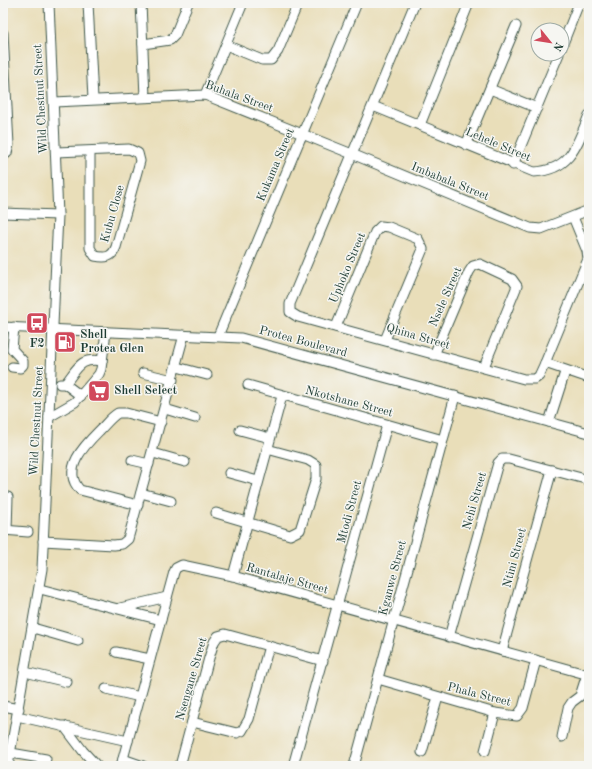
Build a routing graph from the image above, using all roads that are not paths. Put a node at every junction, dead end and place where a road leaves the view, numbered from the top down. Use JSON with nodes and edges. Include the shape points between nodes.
{"nodes":[{"id":1,"x":49,"y":3,"type":"edge"},
{"id":2,"x":88,"y":3,"type":"edge"},
{"id":3,"x":141,"y":3,"type":"edge"},
{"id":4,"x":188,"y":3,"type":"edge"},
{"id":5,"x":243,"y":3,"type":"edge"},
{"id":6,"x":298,"y":3,"type":"edge"},
{"id":7,"x":358,"y":3,"type":"edge"},
{"id":8,"x":415,"y":3,"type":"edge"},
{"id":9,"x":469,"y":3,"type":"edge"},
{"id":10,"x":579,"y":3,"type":"edge"},
{"id":11,"x":516,"y":26,"type":"dead end"},
{"id":12,"x":570,"y":26,"type":"edge"},
{"id":13,"x":3,"y":33,"type":"edge"},
{"id":14,"x":143,"y":44,"type":"junction"},
{"id":15,"x":226,"y":45,"type":"junction"},
{"id":16,"x":556,"y":62,"type":"edge"},
{"id":17,"x":490,"y":89,"type":"junction"},
{"id":18,"x":205,"y":95,"type":"junction"},
{"id":19,"x":145,"y":97,"type":"junction"},
{"id":20,"x":93,"y":99,"type":"junction"},
{"id":21,"x":54,"y":102,"type":"junction"},
{"id":22,"x":373,"y":106,"type":"junction"},
{"id":23,"x":537,"y":108,"type":"junction"},
{"id":24,"x":589,"y":115,"type":"edge"},
{"id":25,"x":420,"y":125,"type":"junction"},
{"id":26,"x":302,"y":134,"type":"junction"},
{"id":27,"x":466,"y":145,"type":"junction"},
{"id":28,"x":90,"y":151,"type":"junction"},
{"id":29,"x":56,"y":152,"type":"junction"},
{"id":30,"x":352,"y":154,"type":"junction"},
{"id":31,"x":3,"y":156,"type":"edge"},
{"id":32,"x":513,"y":165,"type":"junction"},
{"id":33,"x":589,"y":210,"type":"edge"},
{"id":34,"x":3,"y":213,"type":"edge"},
{"id":35,"x":58,"y":215,"type":"junction"},
{"id":36,"x":573,"y":217,"type":"junction"},
{"id":37,"x":587,"y":246,"type":"edge"},
{"id":38,"x":3,"y":327,"type":"edge"},
{"id":39,"x":14,"y":327,"type":"junction"},
{"id":40,"x":336,"y":327,"type":"junction"},
{"id":41,"x":54,"y":329,"type":"junction"},
{"id":42,"x":106,"y":332,"type":"junction"},
{"id":43,"x":184,"y":335,"type":"junction"},
{"id":44,"x":218,"y":336,"type":"junction"},
{"id":45,"x":385,"y":340,"type":"junction"},
{"id":46,"x":434,"y":355,"type":"junction"},
{"id":47,"x":102,"y":361,"type":"junction"},
{"id":48,"x":545,"y":363,"type":"junction"},
{"id":49,"x":12,"y":367,"type":"dead end"},
{"id":50,"x":177,"y":367,"type":"junction"},
{"id":51,"x":484,"y":367,"type":"junction"},
{"id":52,"x":565,"y":372,"type":"junction"},
{"id":53,"x":143,"y":373,"type":"dead end"},
{"id":54,"x":207,"y":375,"type":"dead end"},
{"id":55,"x":589,"y":378,"type":"edge"},
{"id":56,"x":173,"y":380,"type":"junction"},
{"id":57,"x":51,"y":384,"type":"junction"},
{"id":58,"x":65,"y":384,"type":"junction"},
{"id":59,"x":248,"y":385,"type":"dead end"},
{"id":60,"x":81,"y":396,"type":"junction"},
{"id":61,"x":282,"y":396,"type":"junction"},
{"id":62,"x":455,"y":396,"type":"junction"},
{"id":63,"x":164,"y":409,"type":"junction"},
{"id":64,"x":49,"y":417,"type":"junction"},
{"id":65,"x":195,"y":418,"type":"dead end"},
{"id":66,"x":161,"y":422,"type":"junction"},
{"id":67,"x":549,"y":422,"type":"junction"},
{"id":68,"x":387,"y":425,"type":"junction"},
{"id":69,"x":240,"y":430,"type":"dead end"},
{"id":70,"x":589,"y":433,"type":"edge"},
{"id":71,"x":270,"y":438,"type":"junction"},
{"id":72,"x":443,"y":440,"type":"junction"},
{"id":73,"x":267,"y":449,"type":"junction"},
{"id":74,"x":153,"y":453,"type":"junction"},
{"id":75,"x":132,"y":460,"type":"dead end"},
{"id":76,"x":185,"y":462,"type":"dead end"},
{"id":77,"x":149,"y":464,"type":"junction"},
{"id":78,"x":552,"y":470,"type":"junction"},
{"id":79,"x":229,"y":473,"type":"dead end"},
{"id":80,"x":589,"y":480,"type":"edge"},
{"id":81,"x":258,"y":481,"type":"junction"},
{"id":82,"x":142,"y":493,"type":"junction"},
{"id":83,"x":8,"y":497,"type":"dead end"},
{"id":84,"x":171,"y":501,"type":"dead end"},
{"id":85,"x":138,"y":505,"type":"junction"},
{"id":86,"x":216,"y":513,"type":"dead end"},
{"id":87,"x":246,"y":522,"type":"junction"},
{"id":88,"x":5,"y":530,"type":"edge"},
{"id":89,"x":28,"y":532,"type":"dead end"},
{"id":90,"x":43,"y":541,"type":"junction"},
{"id":91,"x":233,"y":576,"type":"junction"},
{"id":92,"x":40,"y":589,"type":"junction"},
{"id":93,"x":167,"y":597,"type":"junction"},
{"id":94,"x":338,"y":606,"type":"junction"},
{"id":95,"x":119,"y":608,"type":"junction"},
{"id":96,"x":161,"y":620,"type":"junction"},
{"id":97,"x":393,"y":621,"type":"junction"},
{"id":98,"x":33,"y":628,"type":"junction"},
{"id":99,"x":449,"y":637,"type":"junction"},
{"id":100,"x":78,"y":641,"type":"dead end"},
{"id":101,"x":269,"y":646,"type":"junction"},
{"id":102,"x":502,"y":651,"type":"junction"},
{"id":103,"x":116,"y":652,"type":"dead end"},
{"id":104,"x":150,"y":659,"type":"junction"},
{"id":105,"x":536,"y":660,"type":"junction"},
{"id":106,"x":323,"y":661,"type":"junction"},
{"id":107,"x":25,"y":672,"type":"junction"},
{"id":108,"x":588,"y":674,"type":"edge"},
{"id":109,"x":378,"y":679,"type":"junction"},
{"id":110,"x":67,"y":682,"type":"dead end"},
{"id":111,"x":106,"y":689,"type":"dead end"},
{"id":112,"x":140,"y":697,"type":"junction"},
{"id":113,"x":438,"y":697,"type":"junction"},
{"id":114,"x":3,"y":706,"type":"edge"},
{"id":115,"x":18,"y":712,"type":"junction"},
{"id":116,"x":495,"y":713,"type":"junction"},
{"id":117,"x":192,"y":722,"type":"junction"},
{"id":118,"x":64,"y":726,"type":"junction"},
{"id":119,"x":562,"y":737,"type":"dead end"},
{"id":120,"x":128,"y":741,"type":"junction"},
{"id":121,"x":485,"y":751,"type":"dead end"},
{"id":122,"x":422,"y":752,"type":"dead end"},
{"id":123,"x":11,"y":753,"type":"junction"},
{"id":124,"x":46,"y":759,"type":"dead end"},
{"id":125,"x":122,"y":763,"type":"edge"},
{"id":126,"x":8,"y":766,"type":"edge"},
{"id":127,"x":97,"y":766,"type":"edge"},
{"id":128,"x":143,"y":766,"type":"edge"},
{"id":129,"x":180,"y":766,"type":"edge"},
{"id":130,"x":293,"y":766,"type":"edge"},
{"id":131,"x":354,"y":766,"type":"edge"}],
"edges":[{"from":1,"to":21,"type":"street","name":"Wild Chestnut Street"},
{"from":2,"to":20,"type":"street"},
{"from":3,"to":14,"type":"street"},
{"from":4,"to":14,"type":"street","via":[[175,35],[170,40]]},
{"from":5,"to":15,"type":"street"},
{"from":6,"to":15,"type":"street","via":[[278,51],[270,60],[262,60]]},
{"from":7,"to":26,"type":"street","name":"Kukama Street"},
{"from":8,"to":22,"type":"street"},
{"from":9,"to":25,"type":"street"},
{"from":10,"to":12,"type":"street"},
{"from":11,"to":17,"type":"street"},
{"from":13,"to":31,"type":"street","via":[[9,145],[7,153]]},
{"from":14,"to":19,"type":"street"},
{"from":15,"to":18,"type":"street"},
{"from":16,"to":23,"type":"street"},
{"from":17,"to":23,"type":"street"},
{"from":17,"to":27,"type":"street"},
{"from":18,"to":19,"type":"street","name":"Buhala Street"},
{"from":18,"to":26,"type":"street","name":"Buhala Street"},
{"from":19,"to":20,"type":"street","name":"Buhala Street"},
{"from":20,"to":21,"type":"street","name":"Buhala Street"},
{"from":21,"to":29,"type":"street","name":"Wild Chestnut Street"},
{"from":22,"to":25,"type":"street","name":"Lehele Street"},
{"from":22,"to":30,"type":"street"},
{"from":23,"to":32,"type":"street"},
{"from":24,"to":32,"type":"street","name":"Lehele Street","via":[[567,160],[537,172]]},
{"from":25,"to":27,"type":"street","name":"Lehele Street"},
{"from":26,"to":30,"type":"street","name":"Imbabala Street"},
{"from":26,"to":44,"type":"street","name":"Kukama Street"},
{"from":27,"to":32,"type":"street","name":"Lehele Street"},
{"from":28,"to":28,"type":"street","name":"Kubu Close","via":[[132,149],[140,156],[116,247],[112,255],[106,257],[95,256],[90,248]]},
{"from":28,"to":29,"type":"street","name":"Kubu Close"},
{"from":29,"to":35,"type":"street","name":"Wild Chestnut Street"},
{"from":30,"to":36,"type":"street","name":"Imbabala Street","via":[[530,228],[541,229]]},
{"from":30,"to":40,"type":"street","name":"Qhina Street","via":[[289,308],[290,312],[298,317]]},
{"from":33,"to":36,"type":"street","name":"Imbabala Street"},
{"from":34,"to":35,"type":"street"},
{"from":35,"to":41,"type":"street","name":"Wild Chestnut Street"},
{"from":36,"to":37,"type":"street","name":"Qhina Street"},
{"from":37,"to":48,"type":"street","name":"Qhina Street","via":[[587,263]]},
{"from":38,"to":39,"type":"street","name":"Protea Boulevard"},
{"from":39,"to":41,"type":"street","name":"Protea Boulevard"},
{"from":39,"to":49,"type":"street","via":[[12,349],[23,365],[20,368]]},
{"from":40,"to":45,"type":"street","name":"Qhina Street"},
{"from":40,"to":45,"type":"street","name":"Uphoko Street","via":[[376,232],[381,226],[386,226],[418,239],[423,248]]},
{"from":41,"to":42,"type":"street","name":"Protea Boulevard"},
{"from":41,"to":57,"type":"street","name":"Wild Chestnut Street"},
{"from":42,"to":43,"type":"street","name":"Protea Boulevard"},
{"from":42,"to":47,"type":"street"},
{"from":43,"to":44,"type":"street","name":"Protea Boulevard"},
{"from":43,"to":50,"type":"street"},
{"from":44,"to":62,"type":"street","name":"Protea Boulevard","via":[[256,341]]},
{"from":45,"to":46,"type":"street","name":"Qhina Street"},
{"from":46,"to":51,"type":"street","name":"Qhina Street"},
{"from":46,"to":51,"type":"street","name":"Nsele Street","via":[[469,272],[473,266],[480,264],[512,279],[517,286]]},
{"from":47,"to":58,"type":"street","via":[[84,361]]},
{"from":47,"to":60,"type":"street","via":[[99,374]]},
{"from":48,"to":51,"type":"street","name":"Qhina Street","via":[[539,376],[532,380]]},
{"from":48,"to":52,"type":"street"},
{"from":50,"to":54,"type":"street"},
{"from":50,"to":56,"type":"street"},
{"from":52,"to":55,"type":"street"},
{"from":52,"to":67,"type":"street"},
{"from":53,"to":56,"type":"street"},
{"from":56,"to":63,"type":"street"},
{"from":57,"to":58,"type":"street"},
{"from":57,"to":64,"type":"street","name":"Wild Chestnut Street"},
{"from":58,"to":60,"type":"street"},
{"from":59,"to":61,"type":"street","name":"Nkotshane Street"},
{"from":60,"to":64,"type":"street"},
{"from":61,"to":68,"type":"street","name":"Nkotshane Street"},
{"from":61,"to":71,"type":"street"},
{"from":62,"to":67,"type":"street","name":"Protea Boulevard"},
{"from":62,"to":72,"type":"street","name":"Kganwe Street"},
{"from":63,"to":65,"type":"street"},
{"from":63,"to":66,"type":"street"},
{"from":64,"to":90,"type":"street","name":"Wild Chestnut Street"},
{"from":66,"to":74,"type":"street"},
{"from":66,"to":85,"type":"street","via":[[118,413],[84,446],[76,459],[74,473],[80,490]]},
{"from":67,"to":70,"type":"street","name":"Protea Boulevard"},
{"from":68,"to":72,"type":"street","name":"Nkotshane Street"},
{"from":68,"to":94,"type":"street","name":"Mtodi Street"},
{"from":69,"to":71,"type":"street"},
{"from":71,"to":73,"type":"street"},
{"from":72,"to":97,"type":"street","name":"Kganwe Street"},
{"from":73,"to":81,"type":"street"},
{"from":73,"to":87,"type":"street","via":[[308,460],[316,465],[316,479],[303,526],[298,533],[290,535]]},
{"from":74,"to":76,"type":"street"},
{"from":74,"to":77,"type":"street"},
{"from":75,"to":77,"type":"street"},
{"from":77,"to":82,"type":"street"},
{"from":78,"to":80,"type":"street","name":"Nehi Street"},
{"from":78,"to":99,"type":"street","name":"Nehi Street","via":[[509,459],[498,462]]},
{"from":78,"to":102,"type":"street","name":"Ntini Street"},
{"from":79,"to":81,"type":"street"},
{"from":81,"to":87,"type":"street"},
{"from":82,"to":84,"type":"street"},
{"from":82,"to":85,"type":"street"},
{"from":83,"to":88,"type":"street"},
{"from":85,"to":90,"type":"street","via":[[128,538],[118,545]]},
{"from":86,"to":87,"type":"street"},
{"from":87,"to":91,"type":"street"},
{"from":88,"to":89,"type":"street"},
{"from":90,"to":92,"type":"street","name":"Wild Chestnut Street"},
{"from":91,"to":93,"type":"street","name":"Rantalaje Street","via":[[182,565],[174,572]]},
{"from":91,"to":94,"type":"street","name":"Rantalaje Street"},
{"from":92,"to":95,"type":"street"},
{"from":92,"to":98,"type":"street","name":"Wild Chestnut Street"},
{"from":93,"to":95,"type":"street"},
{"from":93,"to":96,"type":"street","name":"Rantalaje Street"},
{"from":94,"to":97,"type":"street","name":"Rantalaje Street"},
{"from":94,"to":106,"type":"street","name":"Mtodi Street"},
{"from":95,"to":96,"type":"street"},
{"from":96,"to":104,"type":"street","name":"Rantalaje Street"},
{"from":97,"to":99,"type":"street","name":"Rantalaje Street"},
{"from":97,"to":109,"type":"street","name":"Kganwe Street"},
{"from":98,"to":100,"type":"street"},
{"from":98,"to":107,"type":"street","name":"Wild Chestnut Street"},
{"from":99,"to":102,"type":"street","name":"Rantalaje Street"},
{"from":101,"to":106,"type":"street","name":"Nsengane Street"},
{"from":101,"to":117,"type":"street","via":[[249,719],[242,731],[237,733]]},
{"from":101,"to":117,"type":"street","name":"Nsengane Street","via":[[225,634],[218,636],[212,648]]},
{"from":102,"to":105,"type":"street","name":"Rantalaje Street"},
{"from":103,"to":104,"type":"street"},
{"from":104,"to":112,"type":"street","name":"Rantalaje Street"},
{"from":105,"to":108,"type":"street","name":"Rantalaje Street"},
{"from":105,"to":116,"type":"street","name":"Phala Street","via":[[521,712],[512,716]]},
{"from":106,"to":130,"type":"street","name":"Mtodi Street"},
{"from":107,"to":110,"type":"street"},
{"from":107,"to":115,"type":"street","name":"Wild Chestnut Street"},
{"from":108,"to":119,"type":"street","via":[[580,696],[568,708]]},
{"from":109,"to":113,"type":"street","name":"Phala Street"},
{"from":109,"to":131,"type":"street","name":"Kganwe Street"},
{"from":111,"to":112,"type":"street"},
{"from":112,"to":120,"type":"street","name":"Rantalaje Street"},
{"from":113,"to":116,"type":"street","name":"Phala Street"},
{"from":113,"to":122,"type":"street"},
{"from":114,"to":115,"type":"street"},
{"from":115,"to":118,"type":"street"},
{"from":115,"to":123,"type":"street","name":"Wild Chestnut Street"},
{"from":116,"to":121,"type":"street"},
{"from":117,"to":129,"type":"street","name":"Nsengane Street"},
{"from":118,"to":120,"type":"street"},
{"from":118,"to":127,"type":"street"},
{"from":120,"to":125,"type":"street","name":"Rantalaje Street"},
{"from":123,"to":124,"type":"street"},
{"from":123,"to":126,"type":"street","name":"Wild Chestnut Street"},
{"from":125,"to":128,"type":"street"}]}
